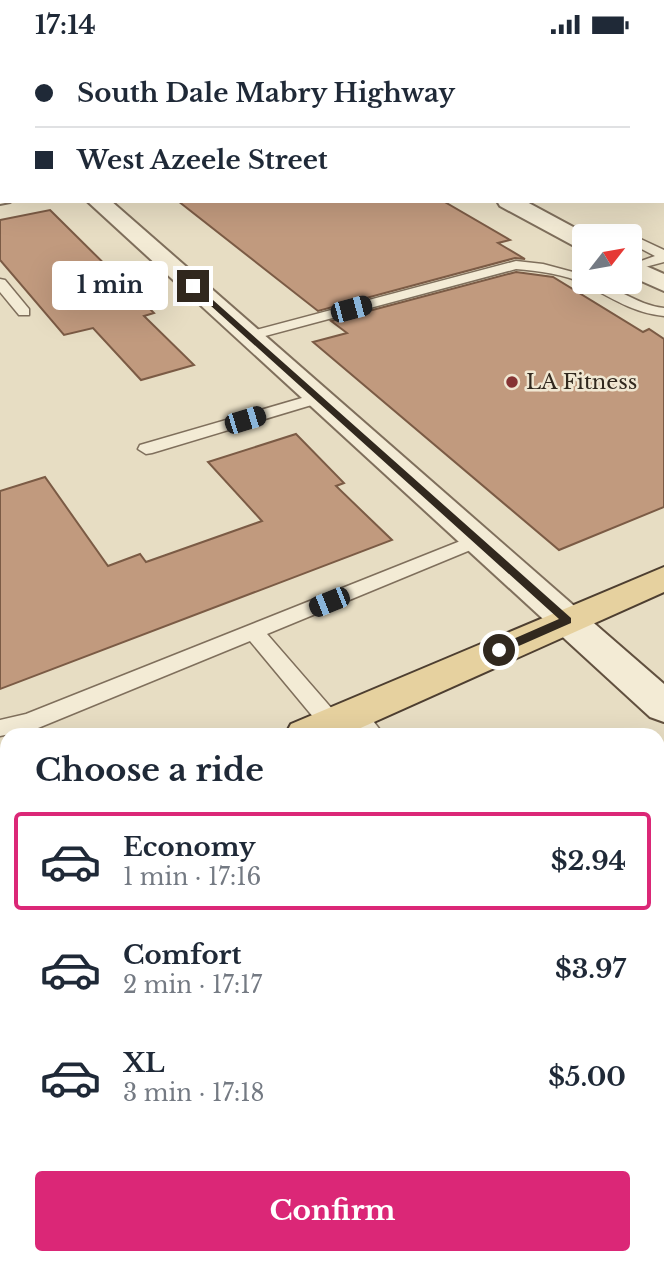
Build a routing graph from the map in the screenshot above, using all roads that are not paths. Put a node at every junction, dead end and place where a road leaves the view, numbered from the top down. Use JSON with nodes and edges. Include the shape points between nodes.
{"nodes":[{"id":1,"x":101,"y":203,"type":"edge"},
{"id":2,"x":512,"y":203,"type":"edge"},
{"id":3,"x":572,"y":236,"type":"edge"},
{"id":4,"x":642,"y":244,"type":"edge"},
{"id":5,"x":642,"y":264,"type":"edge"},
{"id":6,"x":642,"y":273,"type":"edge"},
{"id":7,"x":572,"y":276,"type":"edge"},
{"id":8,"x":0,"y":283,"type":"edge"},
{"id":9,"x":664,"y":285,"type":"edge"},
{"id":10,"x":613,"y":294,"type":"edge"},
{"id":11,"x":24,"y":312,"type":"dead end"},
{"id":12,"x":664,"y":312,"type":"edge"},
{"id":13,"x":250,"y":336,"type":"junction"},
{"id":14,"x":319,"y":398,"type":"junction"},
{"id":15,"x":146,"y":449,"type":"dead end"},
{"id":16,"x":478,"y":540,"type":"junction"},
{"id":17,"x":664,"y":578,"type":"edge"},
{"id":18,"x":567,"y":620,"type":"junction"},
{"id":19,"x":254,"y":632,"type":"junction"},
{"id":20,"x":663,"y":704,"type":"edge"},
{"id":21,"x":341,"y":727,"type":"edge"},
{"id":22,"x":0,"y":728,"type":"edge"}],
"edges":[{"from":1,"to":13,"type":"street"},
{"from":2,"to":3,"type":"street"},
{"from":4,"to":5,"type":"lane","via":[[662,258]]},
{"from":6,"to":9,"type":"street"},
{"from":7,"to":13,"type":"lane","via":[[516,265]]},
{"from":8,"to":11,"type":"lane"},
{"from":10,"to":12,"type":"lane","via":[[644,310]]},
{"from":13,"to":14,"type":"street"},
{"from":14,"to":15,"type":"lane"},
{"from":14,"to":16,"type":"street"},
{"from":16,"to":18,"type":"street"},
{"from":16,"to":19,"type":"lane"},
{"from":17,"to":18,"type":"main road"},
{"from":18,"to":20,"type":"street"},
{"from":18,"to":21,"type":"main road"},
{"from":19,"to":21,"type":"lane"},
{"from":19,"to":22,"type":"lane","via":[[30,722]]}]}
